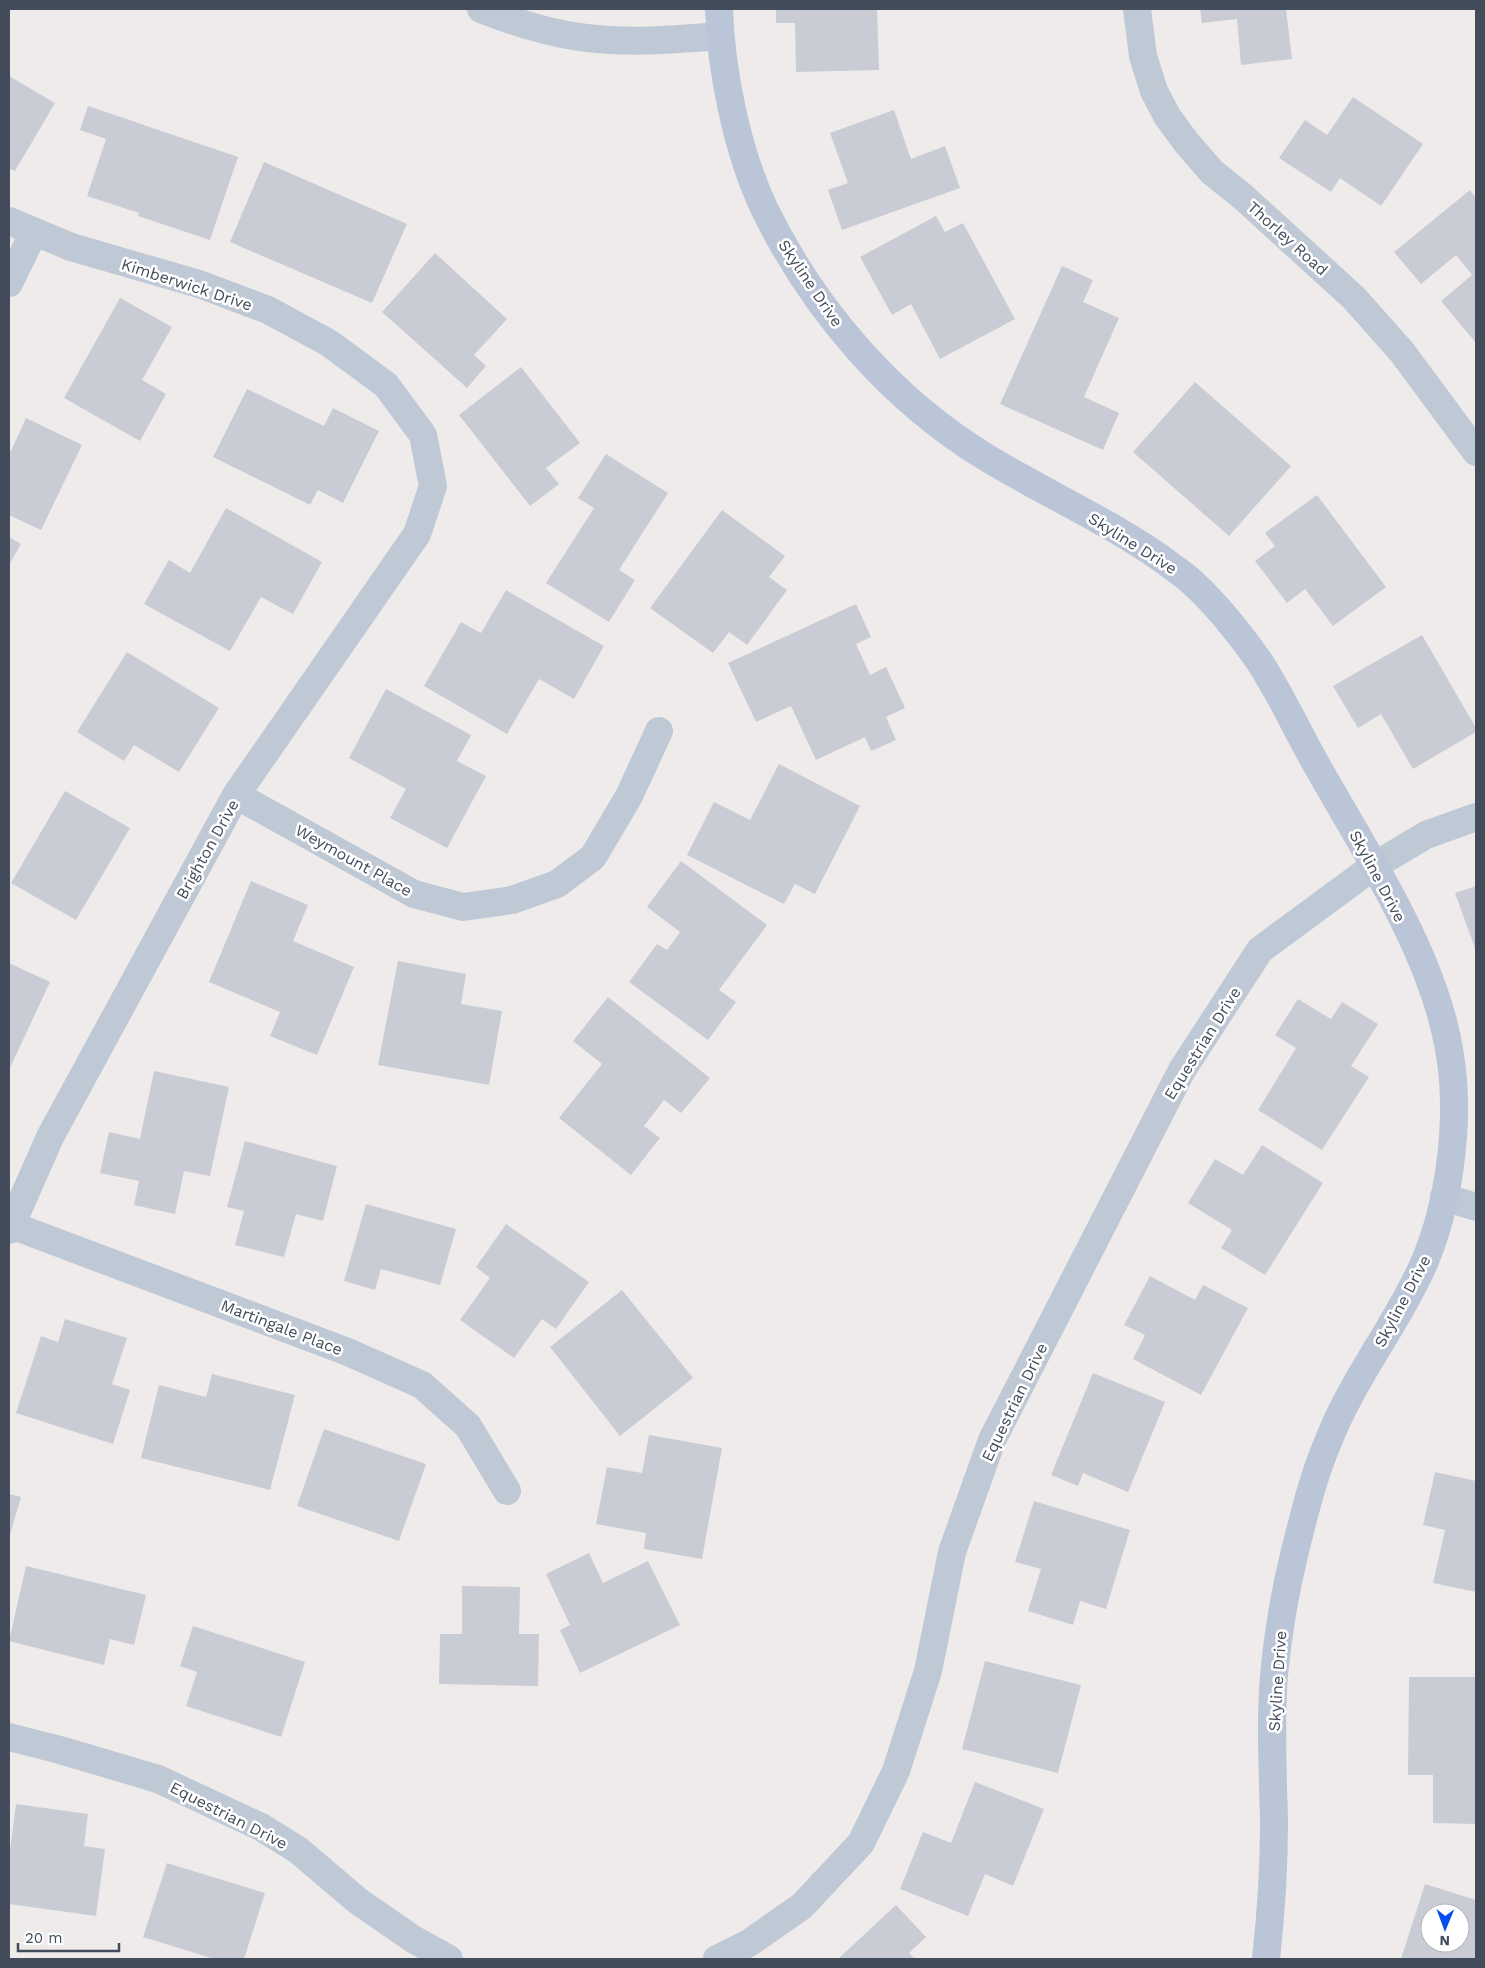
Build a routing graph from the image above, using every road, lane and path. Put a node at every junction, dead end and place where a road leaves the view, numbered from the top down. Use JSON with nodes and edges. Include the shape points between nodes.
{"nodes":[{"id":1,"x":481,"y":9,"type":"edge"},
{"id":2,"x":719,"y":9,"type":"edge"},
{"id":3,"x":1137,"y":9,"type":"edge"},
{"id":4,"x":720,"y":36,"type":"junction"},
{"id":5,"x":9,"y":222,"type":"edge"},
{"id":6,"x":34,"y":232,"type":"junction"},
{"id":7,"x":9,"y":282,"type":"edge"},
{"id":8,"x":1476,"y":452,"type":"edge"},
{"id":9,"x":433,"y":486,"type":"joint"},
{"id":10,"x":659,"y":732,"type":"dead end"},
{"id":11,"x":236,"y":795,"type":"junction"},
{"id":12,"x":1476,"y":817,"type":"edge"},
{"id":13,"x":1374,"y":866,"type":"junction"},
{"id":14,"x":1444,"y":1197,"type":"junction"},
{"id":15,"x":1476,"y":1207,"type":"edge"},
{"id":16,"x":10,"y":1228,"type":"edge"},
{"id":17,"x":508,"y":1491,"type":"dead end"},
{"id":18,"x":9,"y":1737,"type":"edge"},
{"id":19,"x":449,"y":1959,"type":"edge"},
{"id":20,"x":716,"y":1959,"type":"edge"},
{"id":21,"x":1266,"y":1959,"type":"edge"}],
"edges":[{"from":1,"to":4,"type":"street","via":[[537,28],[596,39],[655,41]]},
{"from":2,"to":4,"type":"street","name":"Skyline Drive"},
{"from":3,"to":8,"type":"street","name":"Thorley Road","via":[[1143,56],[1154,91],[1186,142],[1212,172],[1354,298],[1402,352]]},
{"from":4,"to":13,"type":"street","name":"Skyline Drive","via":[[735,118],[762,205],[833,320],[883,375],[938,425],[988,459],[1139,543],[1191,580],[1226,618],[1261,664]]},
{"from":5,"to":6,"type":"street","name":"Kimberwick Drive"},
{"from":6,"to":7,"type":"street"},
{"from":6,"to":9,"type":"street","name":"Kimberwick Drive","via":[[79,249],[207,287],[268,310],[329,343],[386,384],[423,435]]},
{"from":9,"to":11,"type":"street","name":"Brighton Drive","via":[[418,534]]},
{"from":10,"to":11,"type":"street","name":"Weymount Place","via":[[629,796],[593,857],[557,884],[512,900],[463,907],[414,894]]},
{"from":11,"to":16,"type":"street","name":"Brighton Drive","via":[[50,1137]]},
{"from":12,"to":13,"type":"street","name":"Equestrian Drive","via":[[1426,835]]},
{"from":13,"to":14,"type":"street","name":"Skyline Drive","via":[[1423,963],[1448,1044],[1454,1089],[1454,1126]]},
{"from":13,"to":20,"type":"street","name":"Equestrian Drive","via":[[1260,950],[1182,1070],[992,1440],[952,1552],[928,1670],[899,1762],[861,1844],[802,1906],[749,1943]]},
{"from":14,"to":15,"type":"street"},
{"from":14,"to":21,"type":"street","name":"Skyline Drive","via":[[1417,1279],[1354,1388],[1328,1441],[1294,1557],[1274,1678],[1273,1893]]},
{"from":16,"to":17,"type":"street","name":"Martingale Place","via":[[348,1352],[422,1385],[468,1426]]},
{"from":18,"to":19,"type":"street","name":"Equestrian Drive","via":[[158,1779],[261,1827],[298,1850],[358,1901],[405,1934]]}]}
